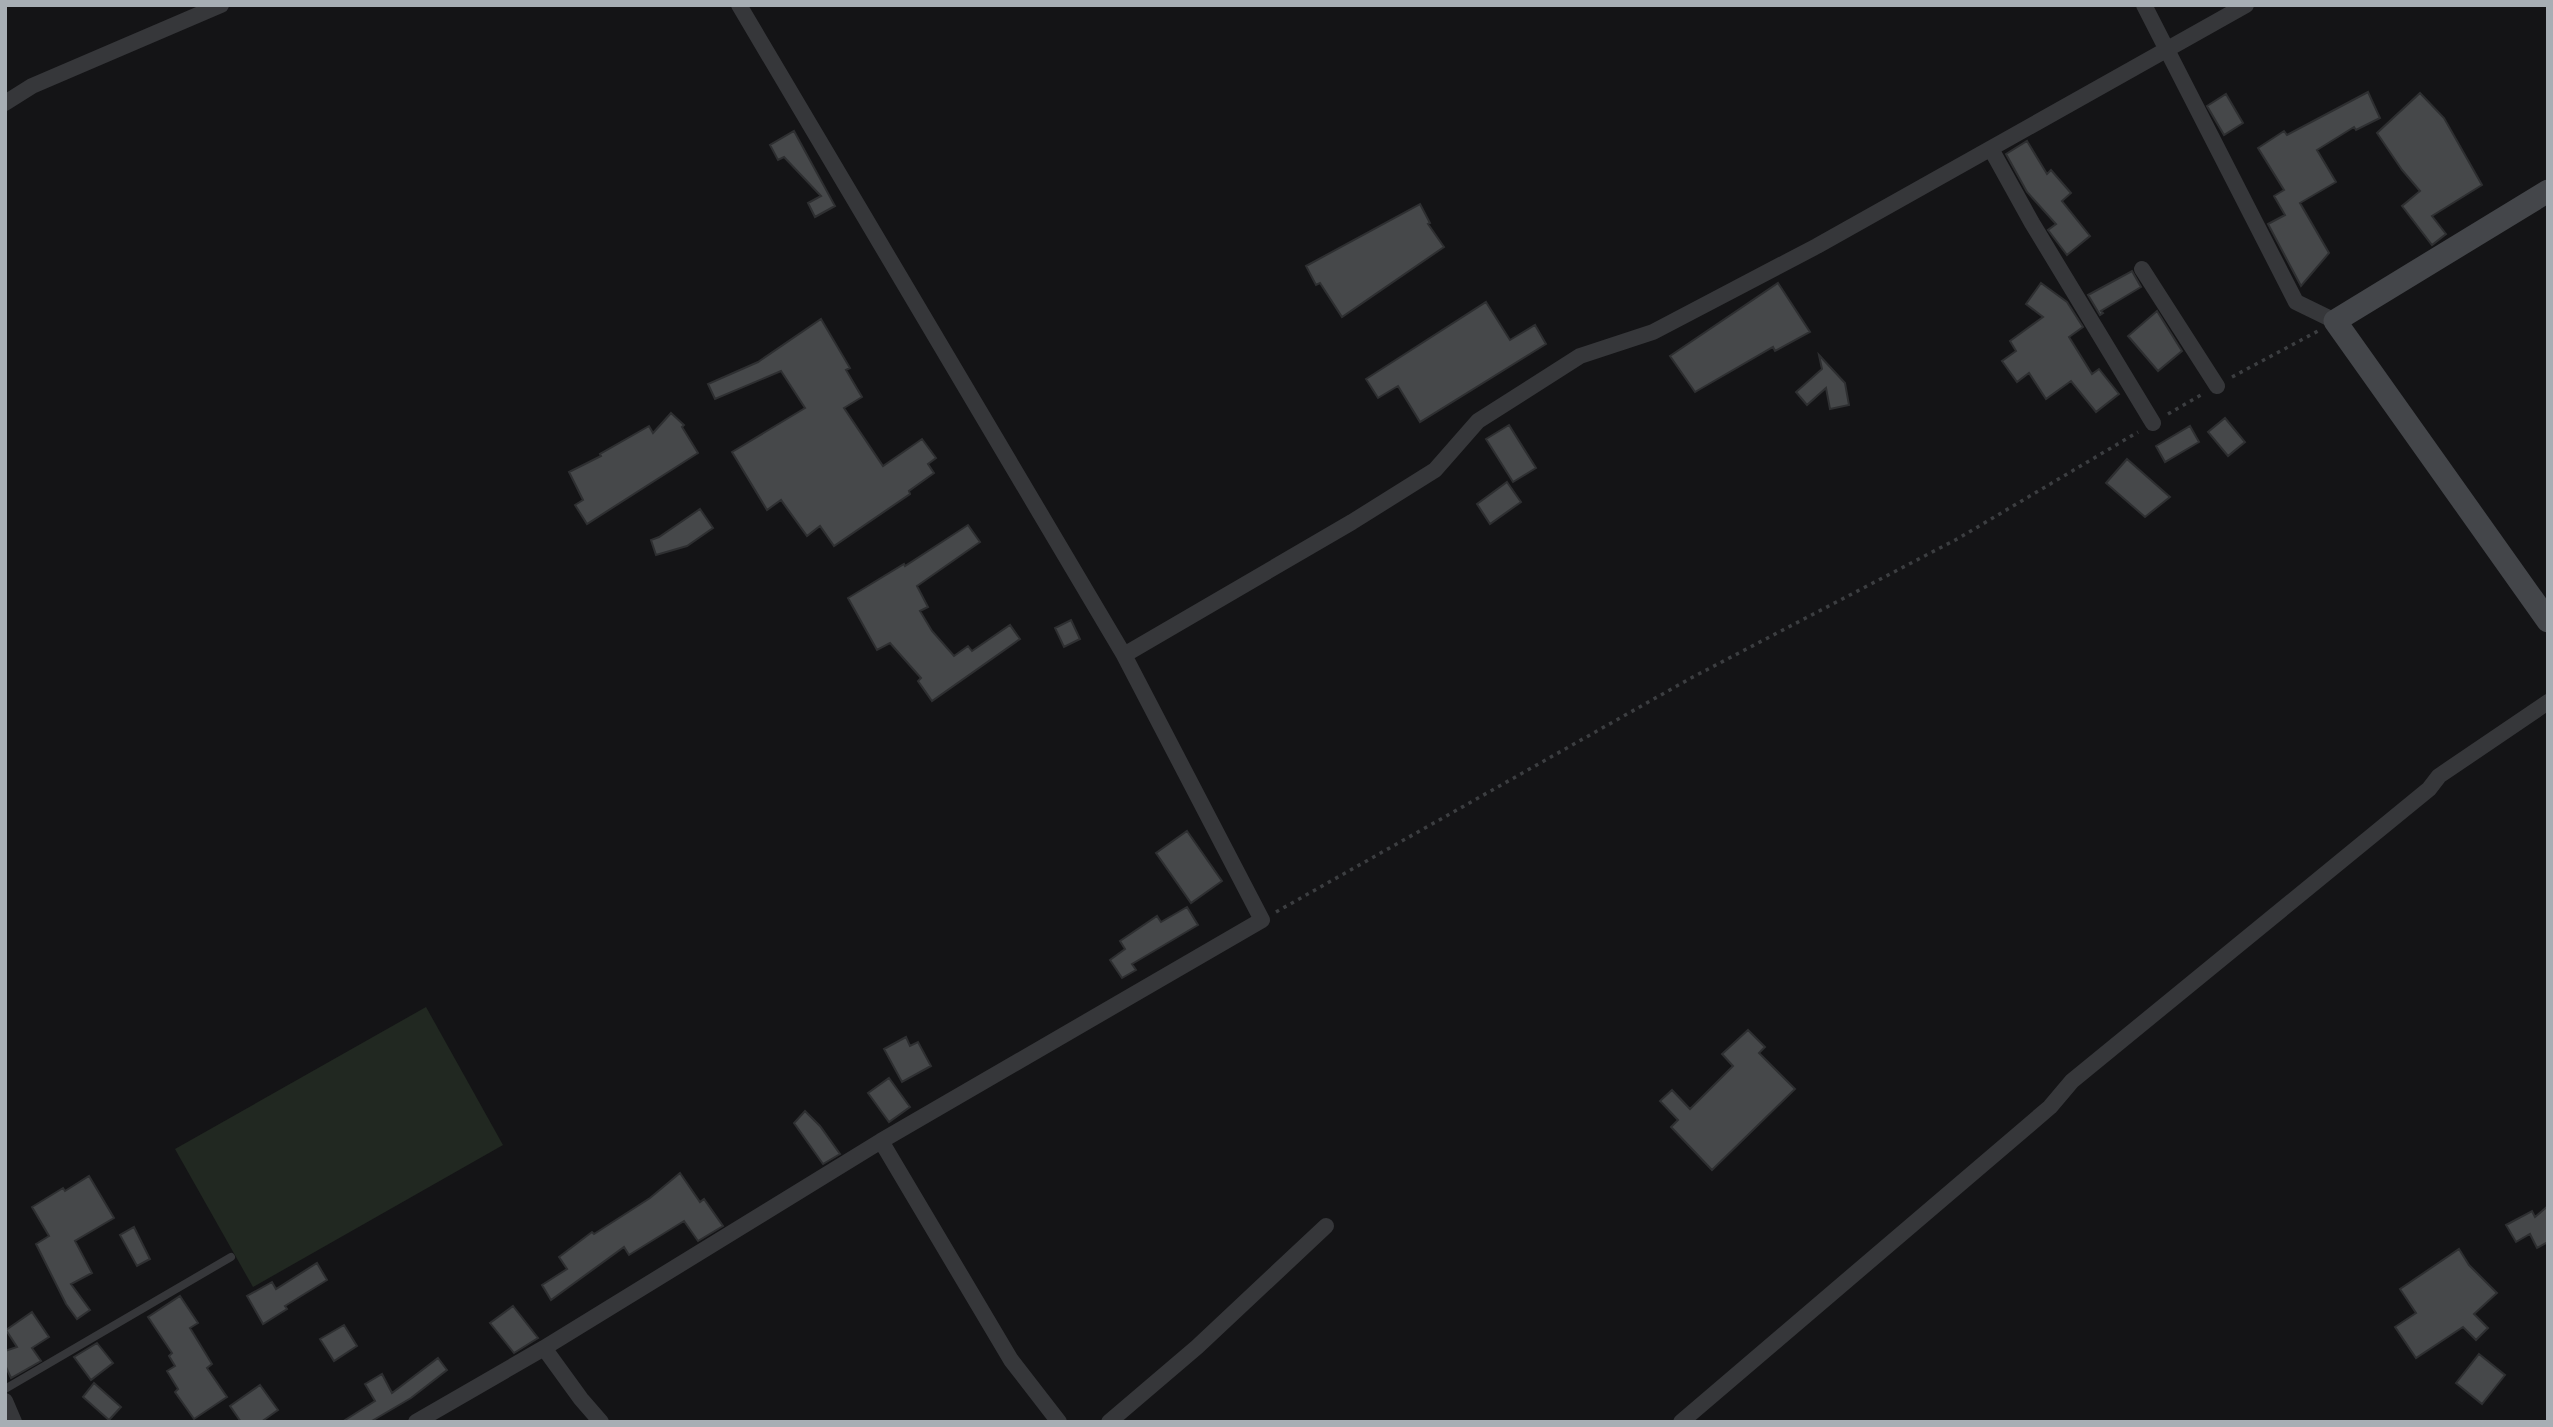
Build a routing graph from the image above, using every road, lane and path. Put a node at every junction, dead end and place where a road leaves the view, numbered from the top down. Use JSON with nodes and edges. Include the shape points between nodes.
{"nodes":[{"id":1,"x":221,"y":5,"type":"edge"},
{"id":2,"x":738,"y":5,"type":"edge"},
{"id":3,"x":2144,"y":5,"type":"edge"},
{"id":4,"x":2246,"y":5,"type":"edge"},
{"id":5,"x":2167,"y":49,"type":"junction"},
{"id":6,"x":5,"y":103,"type":"edge"},
{"id":7,"x":1991,"y":149,"type":"junction"},
{"id":8,"x":2548,"y":191,"type":"edge"},
{"id":9,"x":2142,"y":269,"type":"dead end"},
{"id":10,"x":2335,"y":321,"type":"junction"},
{"id":11,"x":2217,"y":386,"type":"dead end"},
{"id":12,"x":2153,"y":422,"type":"dead end"},
{"id":13,"x":2095,"y":458,"type":"dead end"},
{"id":14,"x":2548,"y":621,"type":"edge"},
{"id":15,"x":1124,"y":655,"type":"junction"},
{"id":16,"x":2548,"y":702,"type":"edge"},
{"id":17,"x":1262,"y":920,"type":"junction"},
{"id":18,"x":881,"y":1141,"type":"junction"},
{"id":19,"x":1326,"y":1226,"type":"dead end"},
{"id":20,"x":231,"y":1257,"type":"dead end"},
{"id":21,"x":544,"y":1348,"type":"junction"},
{"id":22,"x":5,"y":1389,"type":"edge"},
{"id":23,"x":5,"y":1401,"type":"edge"},
{"id":24,"x":14,"y":1422,"type":"edge"},
{"id":25,"x":416,"y":1422,"type":"edge"},
{"id":26,"x":601,"y":1422,"type":"edge"},
{"id":27,"x":1059,"y":1422,"type":"edge"},
{"id":28,"x":1109,"y":1422,"type":"edge"},
{"id":29,"x":1681,"y":1422,"type":"edge"}],
"edges":[{"from":1,"to":6,"type":"street","via":[[32,86]]},
{"from":2,"to":15,"type":"street"},
{"from":3,"to":5,"type":"street"},
{"from":4,"to":5,"type":"street"},
{"from":5,"to":7,"type":"street"},
{"from":5,"to":10,"type":"street","via":[[2296,302]]},
{"from":7,"to":12,"type":"street"},
{"from":7,"to":15,"type":"street","via":[[1653,332],[1580,356],[1478,421],[1435,470]]},
{"from":8,"to":10,"type":"main road"},
{"from":9,"to":11,"type":"street"},
{"from":10,"to":14,"type":"main road"},
{"from":13,"to":17,"type":"path","via":[[1959,538],[1690,678]]},
{"from":15,"to":17,"type":"street"},
{"from":16,"to":29,"type":"street","via":[[2440,776],[2072,1081],[2050,1107]]},
{"from":17,"to":18,"type":"street"},
{"from":18,"to":21,"type":"street"},
{"from":18,"to":27,"type":"street","via":[[1011,1360]]},
{"from":19,"to":28,"type":"street"},
{"from":20,"to":22,"type":"lane"},
{"from":21,"to":25,"type":"street"},
{"from":21,"to":26,"type":"street"},
{"from":23,"to":24,"type":"street"}]}
